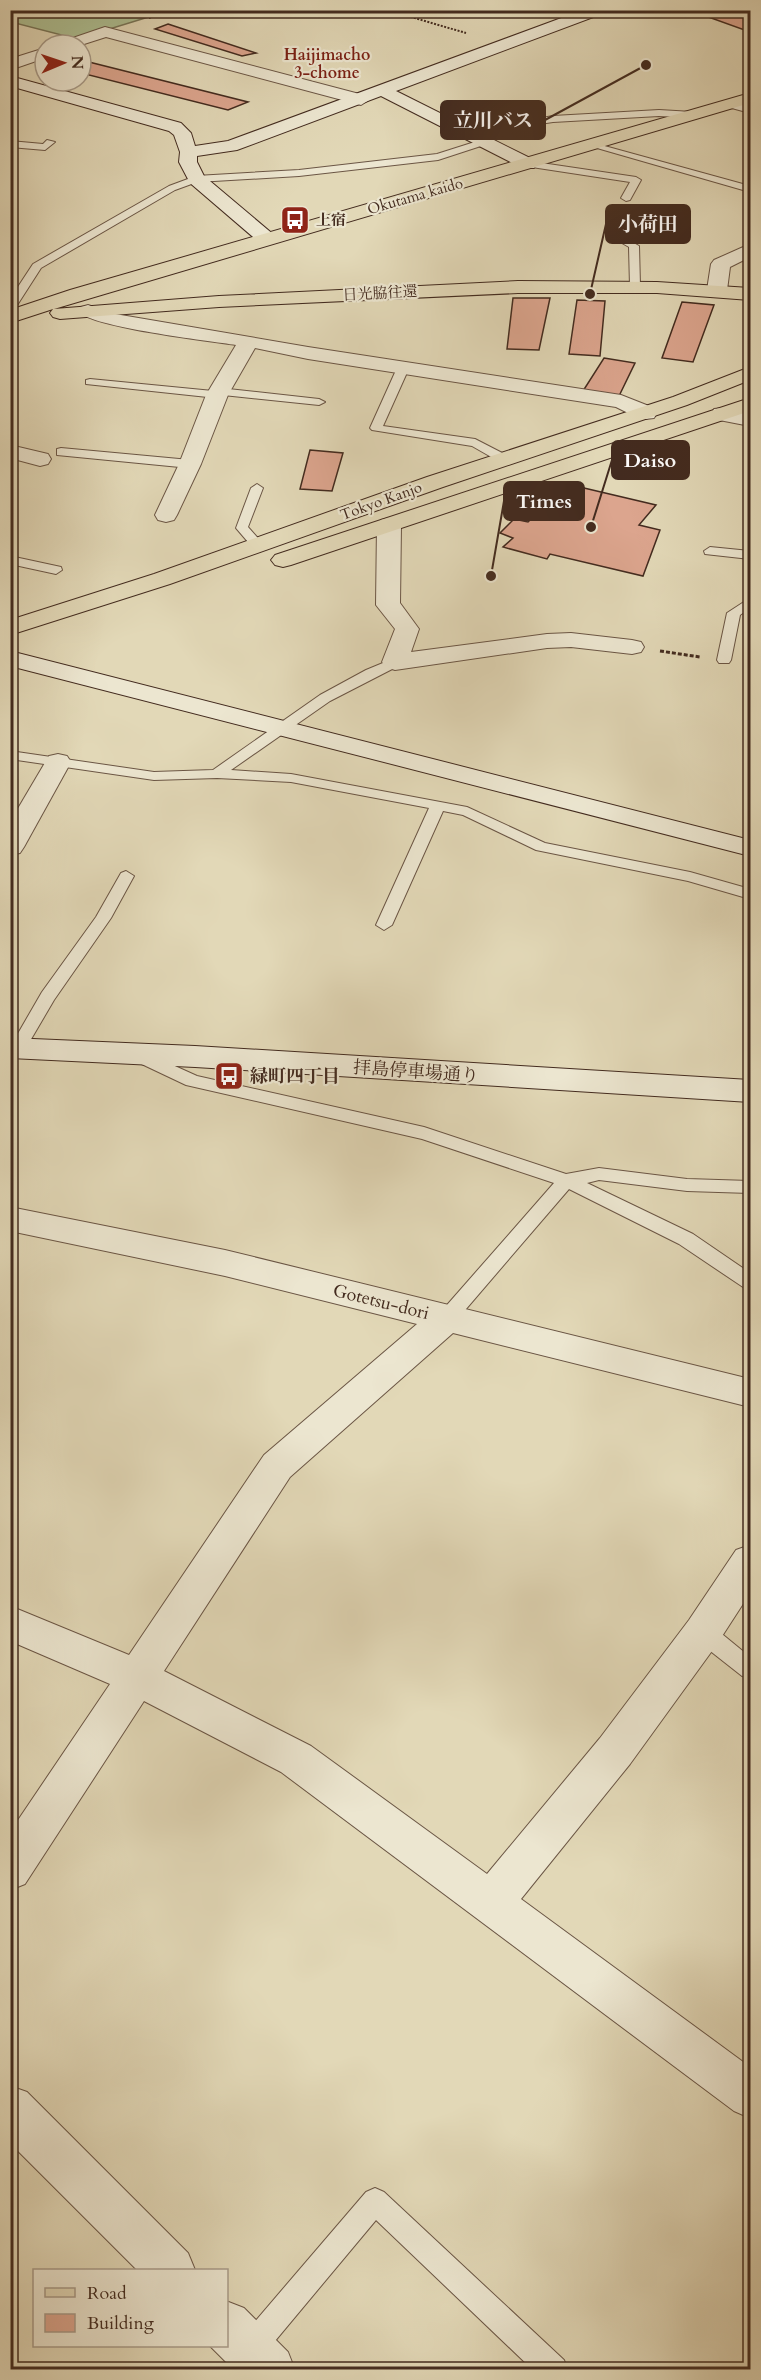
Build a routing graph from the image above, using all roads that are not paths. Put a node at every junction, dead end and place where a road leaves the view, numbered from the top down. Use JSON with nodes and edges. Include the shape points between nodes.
{"nodes":[{"id":1,"x":591,"y":11,"type":"edge"},
{"id":2,"x":93,"y":36,"type":"edge"},
{"id":3,"x":33,"y":57,"type":"edge"},
{"id":4,"x":10,"y":65,"type":"edge"},
{"id":5,"x":10,"y":81,"type":"edge"},
{"id":6,"x":384,"y":91,"type":"junction"},
{"id":7,"x":361,"y":100,"type":"junction"},
{"id":8,"x":745,"y":103,"type":"edge"},
{"id":9,"x":693,"y":116,"type":"junction"},
{"id":10,"x":50,"y":142,"type":"dead end"},
{"id":11,"x":484,"y":142,"type":"junction"},
{"id":12,"x":10,"y":144,"type":"edge"},
{"id":13,"x":593,"y":144,"type":"junction"},
{"id":14,"x":189,"y":152,"type":"junction"},
{"id":15,"x":528,"y":164,"type":"junction"},
{"id":16,"x":196,"y":179,"type":"junction"},
{"id":17,"x":750,"y":189,"type":"edge"},
{"id":18,"x":626,"y":198,"type":"dead end"},
{"id":19,"x":620,"y":210,"type":"dead end"},
{"id":20,"x":267,"y":238,"type":"junction"},
{"id":21,"x":750,"y":250,"type":"edge"},
{"id":22,"x":634,"y":286,"type":"junction"},
{"id":23,"x":717,"y":290,"type":"junction"},
{"id":24,"x":750,"y":294,"type":"edge"},
{"id":25,"x":10,"y":308,"type":"edge"},
{"id":26,"x":88,"y":311,"type":"junction"},
{"id":27,"x":10,"y":317,"type":"edge"},
{"id":28,"x":249,"y":341,"type":"junction"},
{"id":29,"x":403,"y":368,"type":"junction"},
{"id":30,"x":750,"y":373,"type":"edge"},
{"id":31,"x":90,"y":382,"type":"dead end"},
{"id":32,"x":218,"y":393,"type":"junction"},
{"id":33,"x":319,"y":402,"type":"dead end"},
{"id":34,"x":750,"y":404,"type":"edge"},
{"id":35,"x":646,"y":412,"type":"junction"},
{"id":36,"x":722,"y":414,"type":"junction"},
{"id":37,"x":750,"y":420,"type":"edge"},
{"id":38,"x":10,"y":451,"type":"edge"},
{"id":39,"x":50,"y":456,"type":"joint"},
{"id":40,"x":504,"y":459,"type":"junction"},
{"id":41,"x":190,"y":464,"type":"junction"},
{"id":42,"x":257,"y":488,"type":"dead end"},
{"id":43,"x":166,"y":515,"type":"dead end"},
{"id":44,"x":389,"y":525,"type":"junction"},
{"id":45,"x":259,"y":546,"type":"junction"},
{"id":46,"x":710,"y":551,"type":"dead end"},
{"id":47,"x":750,"y":555,"type":"edge"},
{"id":48,"x":10,"y":560,"type":"edge"},
{"id":49,"x":56,"y":570,"type":"dead end"},
{"id":50,"x":750,"y":603,"type":"edge"},
{"id":51,"x":10,"y":628,"type":"edge"},
{"id":52,"x":632,"y":646,"type":"road end"},
{"id":53,"x":10,"y":651,"type":"edge"},
{"id":54,"x":10,"y":658,"type":"edge"},
{"id":55,"x":724,"y":660,"type":"road end"},
{"id":56,"x":395,"y":662,"type":"junction"},
{"id":57,"x":279,"y":728,"type":"junction"},
{"id":58,"x":10,"y":755,"type":"edge"},
{"id":59,"x":58,"y":762,"type":"junction"},
{"id":60,"x":217,"y":774,"type":"junction"},
{"id":61,"x":438,"y":805,"type":"junction"},
{"id":62,"x":10,"y":847,"type":"edge"},
{"id":63,"x":750,"y":848,"type":"edge"},
{"id":64,"x":126,"y":876,"type":"dead end"},
{"id":65,"x":750,"y":894,"type":"edge"},
{"id":66,"x":384,"y":925,"type":"dead end"},
{"id":67,"x":19,"y":1042,"type":"edge"},
{"id":68,"x":130,"y":1052,"type":"junction"},
{"id":69,"x":750,"y":1091,"type":"edge"},
{"id":70,"x":566,"y":1180,"type":"junction"},
{"id":71,"x":750,"y":1187,"type":"edge"},
{"id":72,"x":10,"y":1220,"type":"edge"},
{"id":73,"x":750,"y":1282,"type":"edge"},
{"id":74,"x":447,"y":1318,"type":"junction"},
{"id":75,"x":750,"y":1393,"type":"edge"},
{"id":76,"x":750,"y":1561,"type":"edge"},
{"id":77,"x":10,"y":1623,"type":"edge"},
{"id":78,"x":703,"y":1632,"type":"junction"},
{"id":79,"x":750,"y":1669,"type":"edge"},
{"id":80,"x":139,"y":1678,"type":"junction"},
{"id":81,"x":10,"y":1870,"type":"edge"},
{"id":82,"x":491,"y":1903,"type":"junction"},
{"id":83,"x":750,"y":2095,"type":"edge"},
{"id":84,"x":10,"y":2109,"type":"edge"},
{"id":85,"x":169,"y":2269,"type":"edge"},
{"id":86,"x":249,"y":2348,"type":"edge"},
{"id":87,"x":554,"y":2370,"type":"edge"}],
"edges":[{"from":1,"to":6,"type":"street"},
{"from":2,"to":7,"type":"street","via":[[105,32]]},
{"from":3,"to":4,"type":"street"},
{"from":5,"to":14,"type":"street","via":[[160,121],[182,133]]},
{"from":6,"to":7,"type":"street"},
{"from":6,"to":11,"type":"street"},
{"from":7,"to":14,"type":"street","via":[[231,146]]},
{"from":8,"to":9,"type":"main road","name":"Okutama kaido"},
{"from":9,"to":11,"type":"lane","via":[[553,119],[517,125]]},
{"from":9,"to":13,"type":"main road","name":"Okutama kaido"},
{"from":10,"to":12,"type":"lane","via":[[45,147]]},
{"from":11,"to":15,"type":"street"},
{"from":11,"to":16,"type":"lane","via":[[429,158],[299,173]]},
{"from":13,"to":15,"type":"main road","name":"Okutama kaido"},
{"from":13,"to":17,"type":"lane"},
{"from":14,"to":16,"type":"street","via":[[188,162]]},
{"from":15,"to":18,"type":"lane","via":[[636,180]]},
{"from":15,"to":20,"type":"main road","name":"Okutama kaido"},
{"from":16,"to":20,"type":"street"},
{"from":16,"to":25,"type":"lane","via":[[172,188],[38,266]]},
{"from":19,"to":22,"type":"lane","via":[[620,239],[634,246]]},
{"from":20,"to":27,"type":"main road","name":"Okutama kaido"},
{"from":21,"to":23,"type":"street","via":[[721,264]]},
{"from":22,"to":23,"type":"main road","name":"日光脇往還"},
{"from":22,"to":26,"type":"main road","name":"日光脇往還","via":[[437,290]]},
{"from":23,"to":24,"type":"main road","name":"日光脇往還"},
{"from":26,"to":27,"type":"main road","name":"日光脇往還"},
{"from":26,"to":28,"type":"street","via":[[111,319]]},
{"from":28,"to":29,"type":"street"},
{"from":28,"to":32,"type":"street"},
{"from":29,"to":35,"type":"street","via":[[613,400]]},
{"from":29,"to":40,"type":"lane","via":[[376,428],[475,443]]},
{"from":30,"to":35,"type":"main road","name":"Tokyo Kanjo"},
{"from":31,"to":32,"type":"lane"},
{"from":32,"to":33,"type":"lane"},
{"from":32,"to":41,"type":"street"},
{"from":34,"to":36,"type":"main road","name":"Tokyo Kanjo"},
{"from":35,"to":40,"type":"main road","name":"Tokyo Kanjo"},
{"from":36,"to":37,"type":"street"},
{"from":36,"to":44,"type":"main road","name":"Tokyo Kanjo"},
{"from":38,"to":39,"type":"street"},
{"from":39,"to":41,"type":"lane"},
{"from":40,"to":45,"type":"main road","name":"Tokyo Kanjo"},
{"from":41,"to":43,"type":"street"},
{"from":42,"to":45,"type":"lane","via":[[242,528]]},
{"from":44,"to":53,"type":"main road","name":"Tokyo Kanjo"},
{"from":44,"to":56,"type":"street","via":[[388,605],[407,629]]},
{"from":45,"to":51,"type":"main road","name":"Tokyo Kanjo"},
{"from":46,"to":47,"type":"lane"},
{"from":48,"to":49,"type":"lane"},
{"from":50,"to":55,"type":"lane","via":[[734,613]]},
{"from":52,"to":56,"type":"street","via":[[547,640]]},
{"from":54,"to":57,"type":"street"},
{"from":56,"to":57,"type":"lane","via":[[363,676]]},
{"from":57,"to":60,"type":"lane"},
{"from":57,"to":63,"type":"street"},
{"from":58,"to":59,"type":"lane"},
{"from":59,"to":60,"type":"lane","via":[[154,776]]},
{"from":59,"to":62,"type":"street"},
{"from":60,"to":61,"type":"lane","via":[[291,778]]},
{"from":61,"to":65,"type":"lane","via":[[467,811],[541,847],[690,877]]},
{"from":61,"to":66,"type":"lane"},
{"from":64,"to":67,"type":"lane","via":[[116,901],[36,1010]]},
{"from":67,"to":68,"type":"street","name":"拝島停車場通り"},
{"from":68,"to":69,"type":"street","name":"拝島停車場通り"},
{"from":68,"to":70,"type":"lane","via":[[192,1082],[424,1133]]},
{"from":70,"to":71,"type":"lane","via":[[599,1174],[687,1185]]},
{"from":70,"to":73,"type":"lane","via":[[686,1239]]},
{"from":70,"to":74,"type":"lane"},
{"from":72,"to":74,"type":"street","name":"Gotetsu-dori","via":[[225,1263]]},
{"from":74,"to":75,"type":"street","name":"Gotetsu-dori"},
{"from":74,"to":80,"type":"street","via":[[277,1466]]},
{"from":76,"to":78,"type":"street"},
{"from":77,"to":80,"type":"street"},
{"from":78,"to":79,"type":"lane"},
{"from":78,"to":82,"type":"street","via":[[615,1751]]},
{"from":80,"to":81,"type":"street"},
{"from":80,"to":82,"type":"street","via":[[296,1759]]},
{"from":82,"to":83,"type":"street"},
{"from":84,"to":85,"type":"street"},
{"from":86,"to":87,"type":"lane","via":[[375,2201]]}]}
